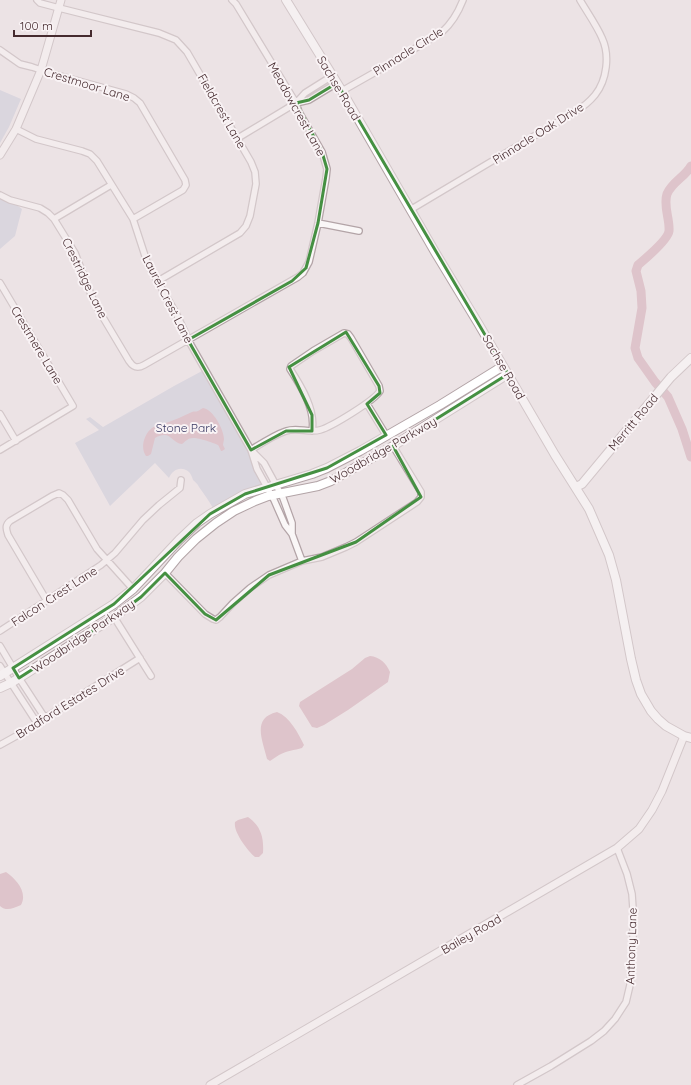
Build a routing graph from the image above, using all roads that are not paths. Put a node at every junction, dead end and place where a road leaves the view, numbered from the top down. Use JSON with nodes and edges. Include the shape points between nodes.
{"nodes":[{"id":1,"x":37,"y":0,"type":"edge"},
{"id":2,"x":61,"y":0,"type":"edge"},
{"id":3,"x":232,"y":0,"type":"edge"},
{"id":4,"x":286,"y":0,"type":"edge"},
{"id":5,"x":463,"y":0,"type":"edge"},
{"id":6,"x":580,"y":0,"type":"edge"},
{"id":7,"x":59,"y":8,"type":"junction"},
{"id":8,"x":0,"y":50,"type":"edge"},
{"id":9,"x":41,"y":70,"type":"junction"},
{"id":10,"x":335,"y":80,"type":"junction"},
{"id":11,"x":342,"y":91,"type":"junction"},
{"id":12,"x":296,"y":104,"type":"junction"},
{"id":13,"x":16,"y":129,"type":"junction"},
{"id":14,"x":238,"y":138,"type":"junction"},
{"id":15,"x":0,"y":155,"type":"edge"},
{"id":16,"x":111,"y":185,"type":"junction"},
{"id":17,"x":0,"y":195,"type":"edge"},
{"id":18,"x":410,"y":210,"type":"junction"},
{"id":19,"x":54,"y":219,"type":"junction"},
{"id":20,"x":133,"y":219,"type":"junction"},
{"id":21,"x":318,"y":223,"type":"junction"},
{"id":22,"x":359,"y":231,"type":"dead end"},
{"id":23,"x":158,"y":281,"type":"junction"},
{"id":24,"x":0,"y":283,"type":"edge"},
{"id":25,"x":188,"y":340,"type":"junction"},
{"id":26,"x":691,"y":358,"type":"edge"},
{"id":27,"x":503,"y":366,"type":"junction"},
{"id":28,"x":136,"y":367,"type":"joint"},
{"id":29,"x":508,"y":374,"type":"junction"},
{"id":30,"x":367,"y":404,"type":"junction"},
{"id":31,"x":0,"y":414,"type":"edge"},
{"id":32,"x":312,"y":431,"type":"junction"},
{"id":33,"x":386,"y":435,"type":"junction"},
{"id":34,"x":16,"y":441,"type":"junction"},
{"id":35,"x":393,"y":446,"type":"junction"},
{"id":36,"x":0,"y":450,"type":"edge"},
{"id":37,"x":251,"y":450,"type":"junction"},
{"id":38,"x":181,"y":480,"type":"dead end"},
{"id":39,"x":276,"y":485,"type":"junction"},
{"id":40,"x":267,"y":487,"type":"junction"},
{"id":41,"x":576,"y":487,"type":"junction"},
{"id":42,"x":281,"y":494,"type":"junction"},
{"id":43,"x":271,"y":495,"type":"junction"},
{"id":44,"x":292,"y":534,"type":"junction"},
{"id":45,"x":107,"y":559,"type":"junction"},
{"id":46,"x":302,"y":561,"type":"junction"},
{"id":47,"x":164,"y":573,"type":"junction"},
{"id":48,"x":133,"y":588,"type":"junction"},
{"id":49,"x":47,"y":601,"type":"junction"},
{"id":50,"x":114,"y":617,"type":"junction"},
{"id":51,"x":0,"y":631,"type":"edge"},
{"id":52,"x":0,"y":646,"type":"edge"},
{"id":53,"x":140,"y":658,"type":"junction"},
{"id":54,"x":0,"y":666,"type":"edge"},
{"id":55,"x":13,"y":668,"type":"junction"},
{"id":56,"x":2,"y":675,"type":"edge"},
{"id":57,"x":151,"y":676,"type":"dead end"},
{"id":58,"x":19,"y":678,"type":"junction"},
{"id":59,"x":11,"y":683,"type":"junction"},
{"id":60,"x":0,"y":688,"type":"edge"},
{"id":61,"x":45,"y":718,"type":"junction"},
{"id":62,"x":37,"y":723,"type":"junction"},
{"id":63,"x":687,"y":737,"type":"edge"},
{"id":64,"x":0,"y":745,"type":"edge"},
{"id":65,"x":617,"y":848,"type":"junction"},
{"id":66,"x":210,"y":1085,"type":"edge"},
{"id":67,"x":517,"y":1085,"type":"edge"}],
"edges":[{"from":1,"to":7,"type":"street","name":"Fieldcrest Lane"},
{"from":2,"to":7,"type":"street"},
{"from":3,"to":12,"type":"street","name":"Meadowcrest Lane"},
{"from":4,"to":10,"type":"main road","name":"Sachse Road"},
{"from":5,"to":11,"type":"street","name":"Pinnacle Circle","via":[[455,17],[442,32]]},
{"from":6,"to":18,"type":"street","name":"Pinnacle Oak Drive","via":[[602,38],[606,52],[603,80],[595,95],[576,111]]},
{"from":7,"to":9,"type":"street"},
{"from":7,"to":14,"type":"street","name":"Fieldcrest Lane","via":[[159,33],[176,40],[187,52]]},
{"from":8,"to":9,"type":"street","name":"Crestmoor Lane","via":[[20,64]]},
{"from":9,"to":13,"type":"street"},
{"from":9,"to":20,"type":"street","name":"Crestmoor Lane","via":[[126,94],[140,103],[186,185],[183,190]]},
{"from":10,"to":11,"type":"main road","name":"Sachse Road"},
{"from":10,"to":12,"type":"street","via":[[309,100]]},
{"from":11,"to":18,"type":"main road","name":"Sachse Road"},
{"from":12,"to":14,"type":"street"},
{"from":12,"to":21,"type":"street","name":"Meadowcrest Lane","via":[[325,162],[326,178]]},
{"from":13,"to":15,"type":"street"},
{"from":13,"to":16,"type":"street","name":"Laurel Crest Lane","via":[[36,139],[90,154]]},
{"from":14,"to":23,"type":"street","name":"Fieldcrest Lane","via":[[256,172],[256,184],[246,226],[240,233]]},
{"from":16,"to":19,"type":"street"},
{"from":16,"to":20,"type":"street","name":"Laurel Crest Lane"},
{"from":17,"to":19,"type":"street","name":"Crestridge Lane","via":[[40,208]]},
{"from":18,"to":27,"type":"main road","name":"Sachse Road"},
{"from":19,"to":28,"type":"street","name":"Crestridge Lane","via":[[75,253],[95,304],[129,361]]},
{"from":20,"to":23,"type":"street","name":"Laurel Crest Lane","via":[[148,265]]},
{"from":21,"to":22,"type":"street"},
{"from":21,"to":25,"type":"street","name":"Meadowcrest Lane","via":[[309,262],[303,273]]},
{"from":23,"to":25,"type":"street","name":"Laurel Crest Lane"},
{"from":24,"to":34,"type":"street","name":"Crestmere Lane","via":[[73,406]]},
{"from":25,"to":28,"type":"street","name":"Meadowcrest Lane","via":[[141,367]]},
{"from":25,"to":37,"type":"street","name":"Laurel Crest Lane"},
{"from":26,"to":41,"type":"main road","name":"Merritt Road","via":[[651,400],[582,484]]},
{"from":27,"to":29,"type":"main road","name":"Sachse Road"},
{"from":27,"to":33,"type":"main road","name":"Woodbridge Parkway"},
{"from":29,"to":35,"type":"main road","name":"Woodbridge Parkway"},
{"from":29,"to":41,"type":"main road","name":"Sachse Road"},
{"from":30,"to":32,"type":"street","via":[[327,427]]},
{"from":30,"to":32,"type":"street","via":[[378,395],[379,386],[352,338],[344,333],[296,362],[290,369],[312,415]]},
{"from":30,"to":33,"type":"street"},
{"from":31,"to":34,"type":"street"},
{"from":32,"to":37,"type":"street","via":[[292,429]]},
{"from":33,"to":39,"type":"main road","name":"Woodbridge Parkway","via":[[327,468]]},
{"from":34,"to":36,"type":"street"},
{"from":35,"to":42,"type":"main road","name":"Woodbridge Parkway","via":[[331,481]]},
{"from":35,"to":46,"type":"street","via":[[421,492],[419,500],[356,542],[322,557]]},
{"from":37,"to":39,"type":"street","name":"Laurel Crest Lane","via":[[264,464]]},
{"from":37,"to":40,"type":"street","name":"Laurel Crest Lane","via":[[257,469]]},
{"from":38,"to":45,"type":"street","name":"Falcon Crest Lane","via":[[180,488],[159,505]]},
{"from":39,"to":40,"type":"main road","name":"Woodbridge Parkway"},
{"from":39,"to":42,"type":"street","name":"Laurel Crest Lane"},
{"from":40,"to":43,"type":"street","name":"Laurel Crest Lane"},
{"from":40,"to":48,"type":"main road","name":"Woodbridge Parkway","via":[[245,494],[210,514],[179,540]]},
{"from":41,"to":63,"type":"main road","name":"Sachse Road","via":[[589,509],[609,555],[636,680],[642,694],[651,711],[666,726]]},
{"from":42,"to":43,"type":"main road","name":"Woodbridge Parkway"},
{"from":42,"to":44,"type":"street","name":"Laurel Crest Lane","via":[[292,523]]},
{"from":43,"to":44,"type":"street","name":"Laurel Crest Lane"},
{"from":43,"to":47,"type":"main road","name":"Woodbridge Parkway","via":[[234,511],[216,523],[187,548]]},
{"from":44,"to":46,"type":"street"},
{"from":45,"to":48,"type":"street"},
{"from":45,"to":49,"type":"street","name":"Falcon Crest Lane"},
{"from":45,"to":49,"type":"street","via":[[97,549],[68,500],[61,493],[10,521],[6,525],[7,531]]},
{"from":46,"to":47,"type":"street","via":[[269,575],[216,620],[205,614]]},
{"from":47,"to":50,"type":"main road","name":"Woodbridge Parkway","via":[[141,597]]},
{"from":48,"to":55,"type":"main road","name":"Woodbridge Parkway","via":[[114,604]]},
{"from":49,"to":51,"type":"street","name":"Falcon Crest Lane"},
{"from":50,"to":53,"type":"street"},
{"from":50,"to":58,"type":"main road","name":"Woodbridge Parkway"},
{"from":52,"to":55,"type":"street"},
{"from":53,"to":57,"type":"street"},
{"from":53,"to":61,"type":"street","name":"Bradford Estates Drive"},
{"from":54,"to":56,"type":"street"},
{"from":55,"to":56,"type":"main road","name":"Woodbridge Parkway"},
{"from":55,"to":58,"type":"street"},
{"from":56,"to":59,"type":"street"},
{"from":58,"to":59,"type":"main road","name":"Woodbridge Parkway"},
{"from":58,"to":61,"type":"street"},
{"from":59,"to":60,"type":"main road","name":"Woodbridge Parkway"},
{"from":59,"to":62,"type":"street"},
{"from":61,"to":62,"type":"street","name":"Bradford Estates Drive"},
{"from":62,"to":64,"type":"street","name":"Bradford Estates Drive"},
{"from":63,"to":65,"type":"street","name":"Bailey Road","via":[[652,810],[639,829]]},
{"from":65,"to":66,"type":"street","name":"Bailey Road"},
{"from":65,"to":67,"type":"street","name":"Anthony Lane","via":[[627,874],[633,909],[630,985],[626,1002],[614,1019],[592,1041]]}]}
